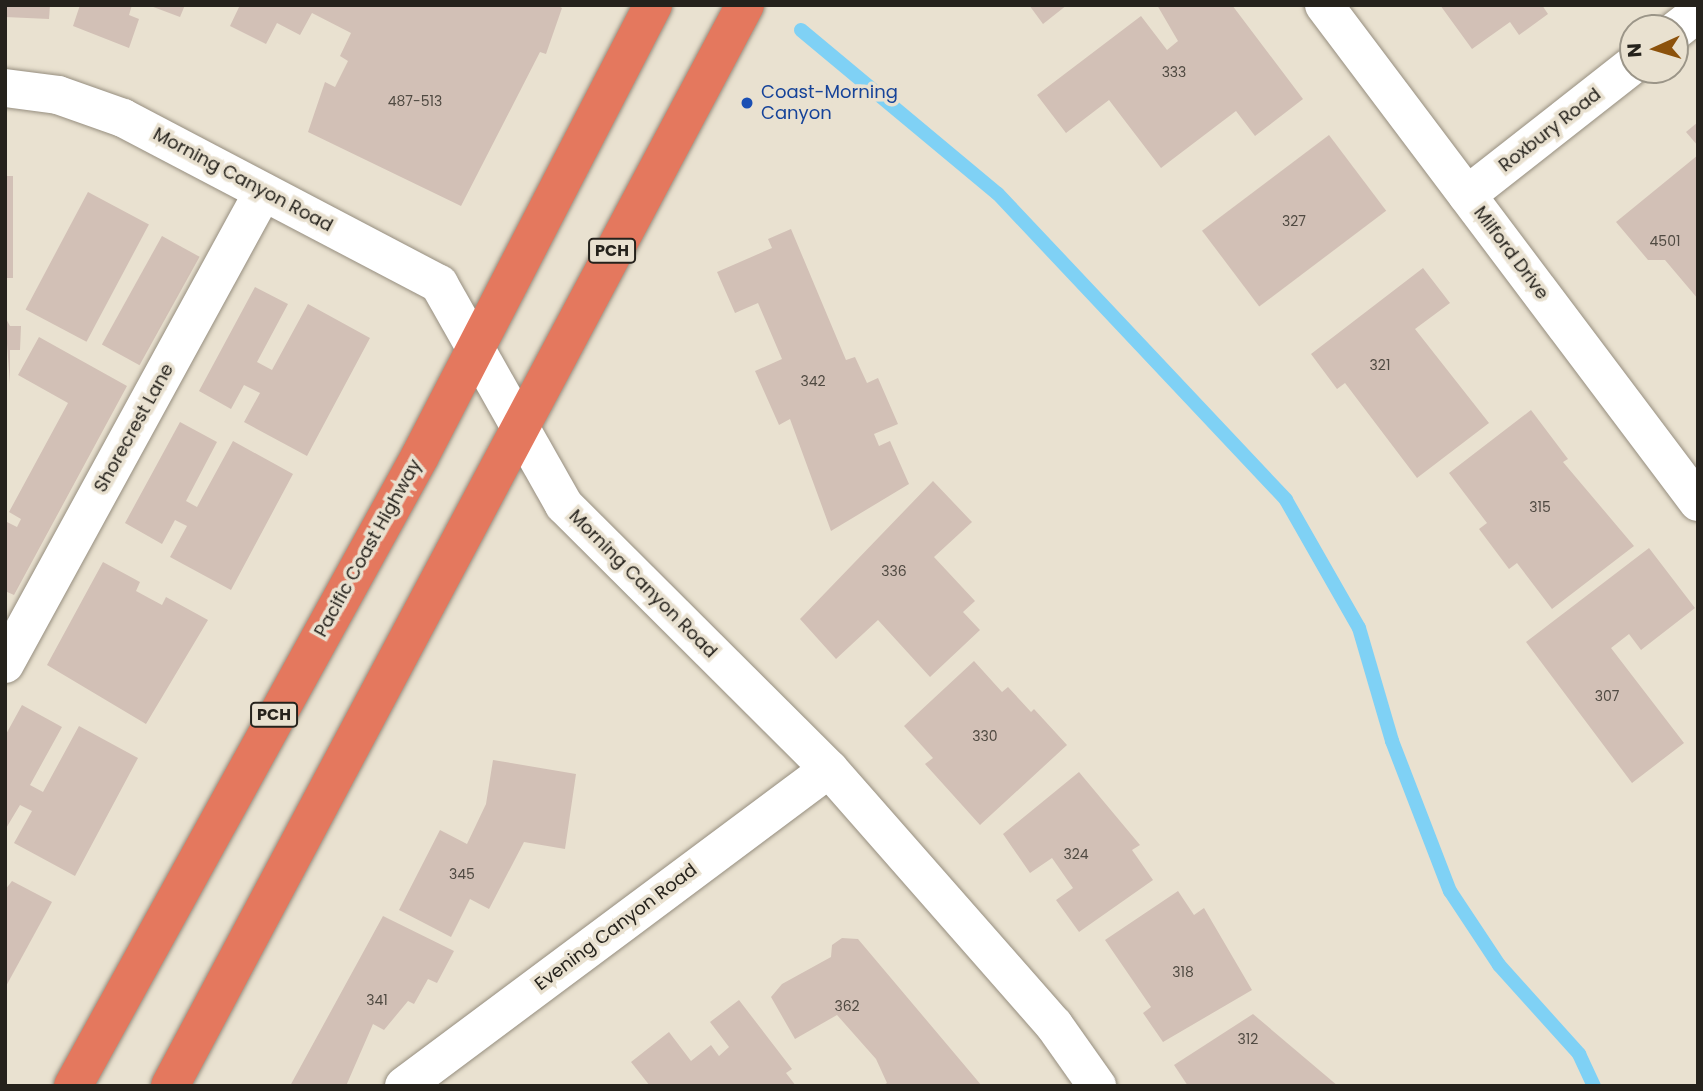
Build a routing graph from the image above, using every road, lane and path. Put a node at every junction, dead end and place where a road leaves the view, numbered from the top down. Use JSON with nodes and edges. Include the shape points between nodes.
{"nodes":[{"id":1,"x":653,"y":5,"type":"edge"},
{"id":2,"x":746,"y":5,"type":"edge"},
{"id":3,"x":1324,"y":5,"type":"edge"},
{"id":4,"x":1619,"y":76,"type":"edge"},
{"id":5,"x":5,"y":88,"type":"edge"},
{"id":6,"x":263,"y":192,"type":"junction"},
{"id":7,"x":1467,"y":195,"type":"junction"},
{"id":8,"x":477,"y":346,"type":"junction"},
{"id":9,"x":519,"y":423,"type":"junction"},
{"id":10,"x":1698,"y":502,"type":"edge"},
{"id":11,"x":5,"y":664,"type":"edge"},
{"id":12,"x":829,"y":769,"type":"junction"},
{"id":13,"x":74,"y":1086,"type":"edge"},
{"id":14,"x":170,"y":1086,"type":"edge"},
{"id":15,"x":404,"y":1086,"type":"edge"},
{"id":16,"x":1097,"y":1086,"type":"edge"}],
"edges":[{"from":1,"to":8,"type":"highway","name":"Pacific Coast Highway","number":"PCH"},
{"from":2,"to":9,"type":"highway","number":"PCH"},
{"from":3,"to":7,"type":"street","name":"Milford Drive"},
{"from":4,"to":7,"type":"street","name":"Roxbury Road"},
{"from":5,"to":6,"type":"street","name":"Morning Canyon Road","via":[[58,94],[123,118]]},
{"from":6,"to":8,"type":"street","name":"Morning Canyon Road","via":[[429,276]]},
{"from":6,"to":11,"type":"street","name":"Shorecrest Lane"},
{"from":7,"to":10,"type":"street","name":"Milford Drive"},
{"from":8,"to":9,"type":"street","name":"Morning Canyon Road"},
{"from":8,"to":13,"type":"highway","name":"Pacific Coast Highway","number":"PCH"},
{"from":9,"to":12,"type":"street","name":"Morning Canyon Road","via":[[564,505]]},
{"from":9,"to":14,"type":"highway","number":"PCH"},
{"from":12,"to":15,"type":"street","name":"Evening Canyon Road"},
{"from":12,"to":16,"type":"street","name":"Morning Canyon Road","via":[[1054,1026]]}]}
